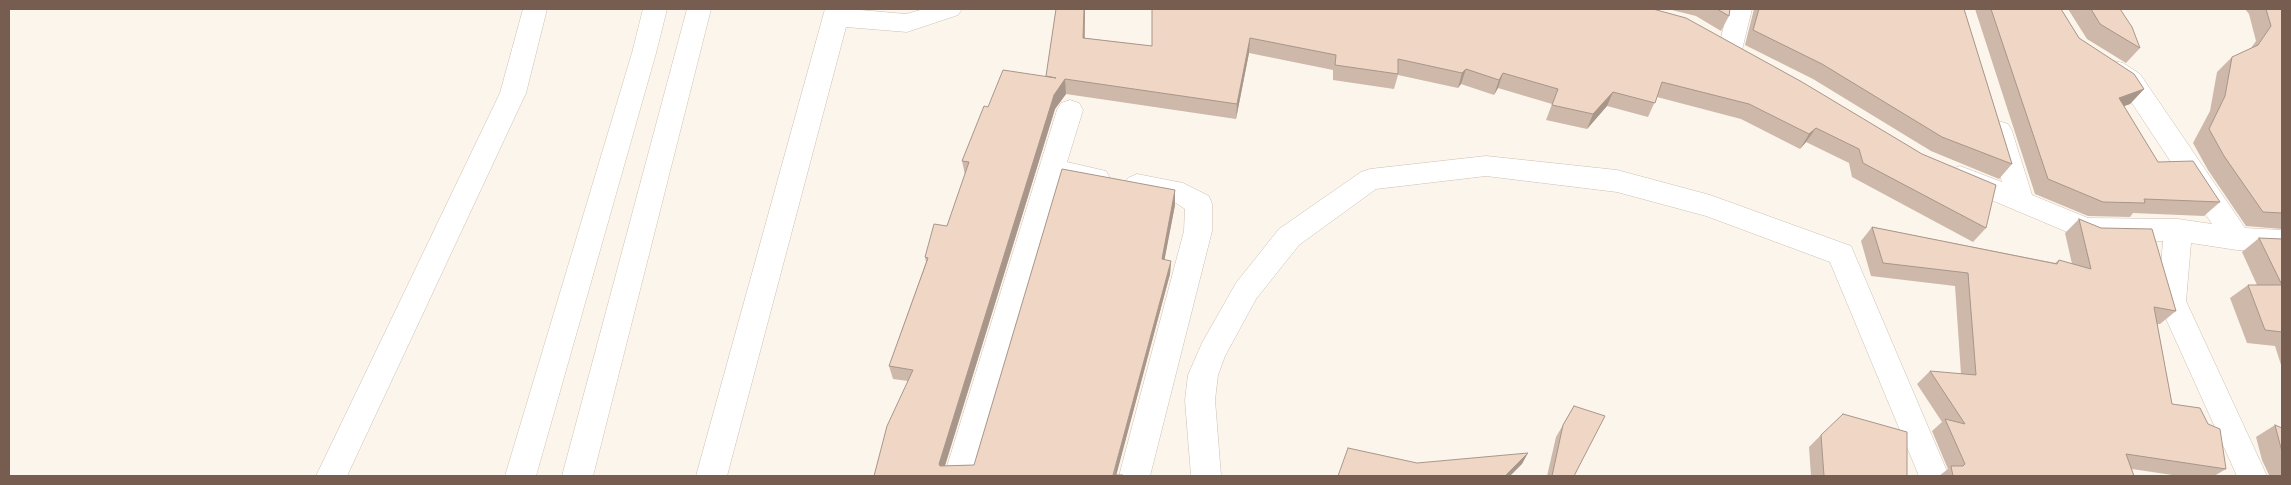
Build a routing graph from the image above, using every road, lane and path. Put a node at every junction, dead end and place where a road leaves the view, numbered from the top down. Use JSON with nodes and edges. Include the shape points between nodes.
{"nodes":[{"id":1,"x":535,"y":9,"type":"edge"},
{"id":2,"x":654,"y":9,"type":"edge"},
{"id":3,"x":699,"y":9,"type":"edge"},
{"id":4,"x":950,"y":9,"type":"edge"},
{"id":5,"x":1740,"y":9,"type":"edge"},
{"id":6,"x":837,"y":14,"type":"edge"},
{"id":7,"x":2092,"y":56,"type":"edge"},
{"id":8,"x":1754,"y":63,"type":"edge"},
{"id":9,"x":1070,"y":110,"type":"dead end"},
{"id":10,"x":1993,"y":110,"type":"edge"},
{"id":11,"x":1939,"y":168,"type":"edge"},
{"id":12,"x":1052,"y":170,"type":"junction"},
{"id":13,"x":2021,"y":202,"type":"junction"},
{"id":14,"x":2178,"y":230,"type":"junction"},
{"id":15,"x":2237,"y":239,"type":"junction"},
{"id":16,"x":2282,"y":241,"type":"edge"},
{"id":17,"x":331,"y":476,"type":"edge"},
{"id":18,"x":520,"y":476,"type":"edge"},
{"id":19,"x":577,"y":476,"type":"edge"},
{"id":20,"x":711,"y":476,"type":"edge"},
{"id":21,"x":959,"y":476,"type":"edge"},
{"id":22,"x":1134,"y":476,"type":"edge"},
{"id":23,"x":1206,"y":476,"type":"edge"},
{"id":24,"x":1934,"y":476,"type":"edge"},
{"id":25,"x":2252,"y":476,"type":"edge"}],
"edges":[{"from":1,"to":17,"type":"street","via":[[512,93]]},
{"from":2,"to":18,"type":"street","via":[[644,53]]},
{"from":3,"to":19,"type":"street"},
{"from":4,"to":6,"type":"street","via":[[907,22]]},
{"from":5,"to":8,"type":"street","via":[[1719,44]]},
{"from":6,"to":20,"type":"street"},
{"from":7,"to":15,"type":"street","via":[[2131,81]]},
{"from":9,"to":12,"type":"street"},
{"from":10,"to":13,"type":"street"},
{"from":11,"to":13,"type":"street"},
{"from":12,"to":21,"type":"street"},
{"from":12,"to":22,"type":"street","via":[[1183,194],[1199,204],[1198,230]]},
{"from":13,"to":14,"type":"street","via":[[2086,229]]},
{"from":14,"to":15,"type":"street"},
{"from":14,"to":25,"type":"street","via":[[2172,301]]},
{"from":15,"to":16,"type":"street"},
{"from":23,"to":24,"type":"street","via":[[1200,400],[1203,375],[1246,291],[1289,238],[1370,179],[1486,166],[1617,182],[1710,206],[1841,254]]}]}
